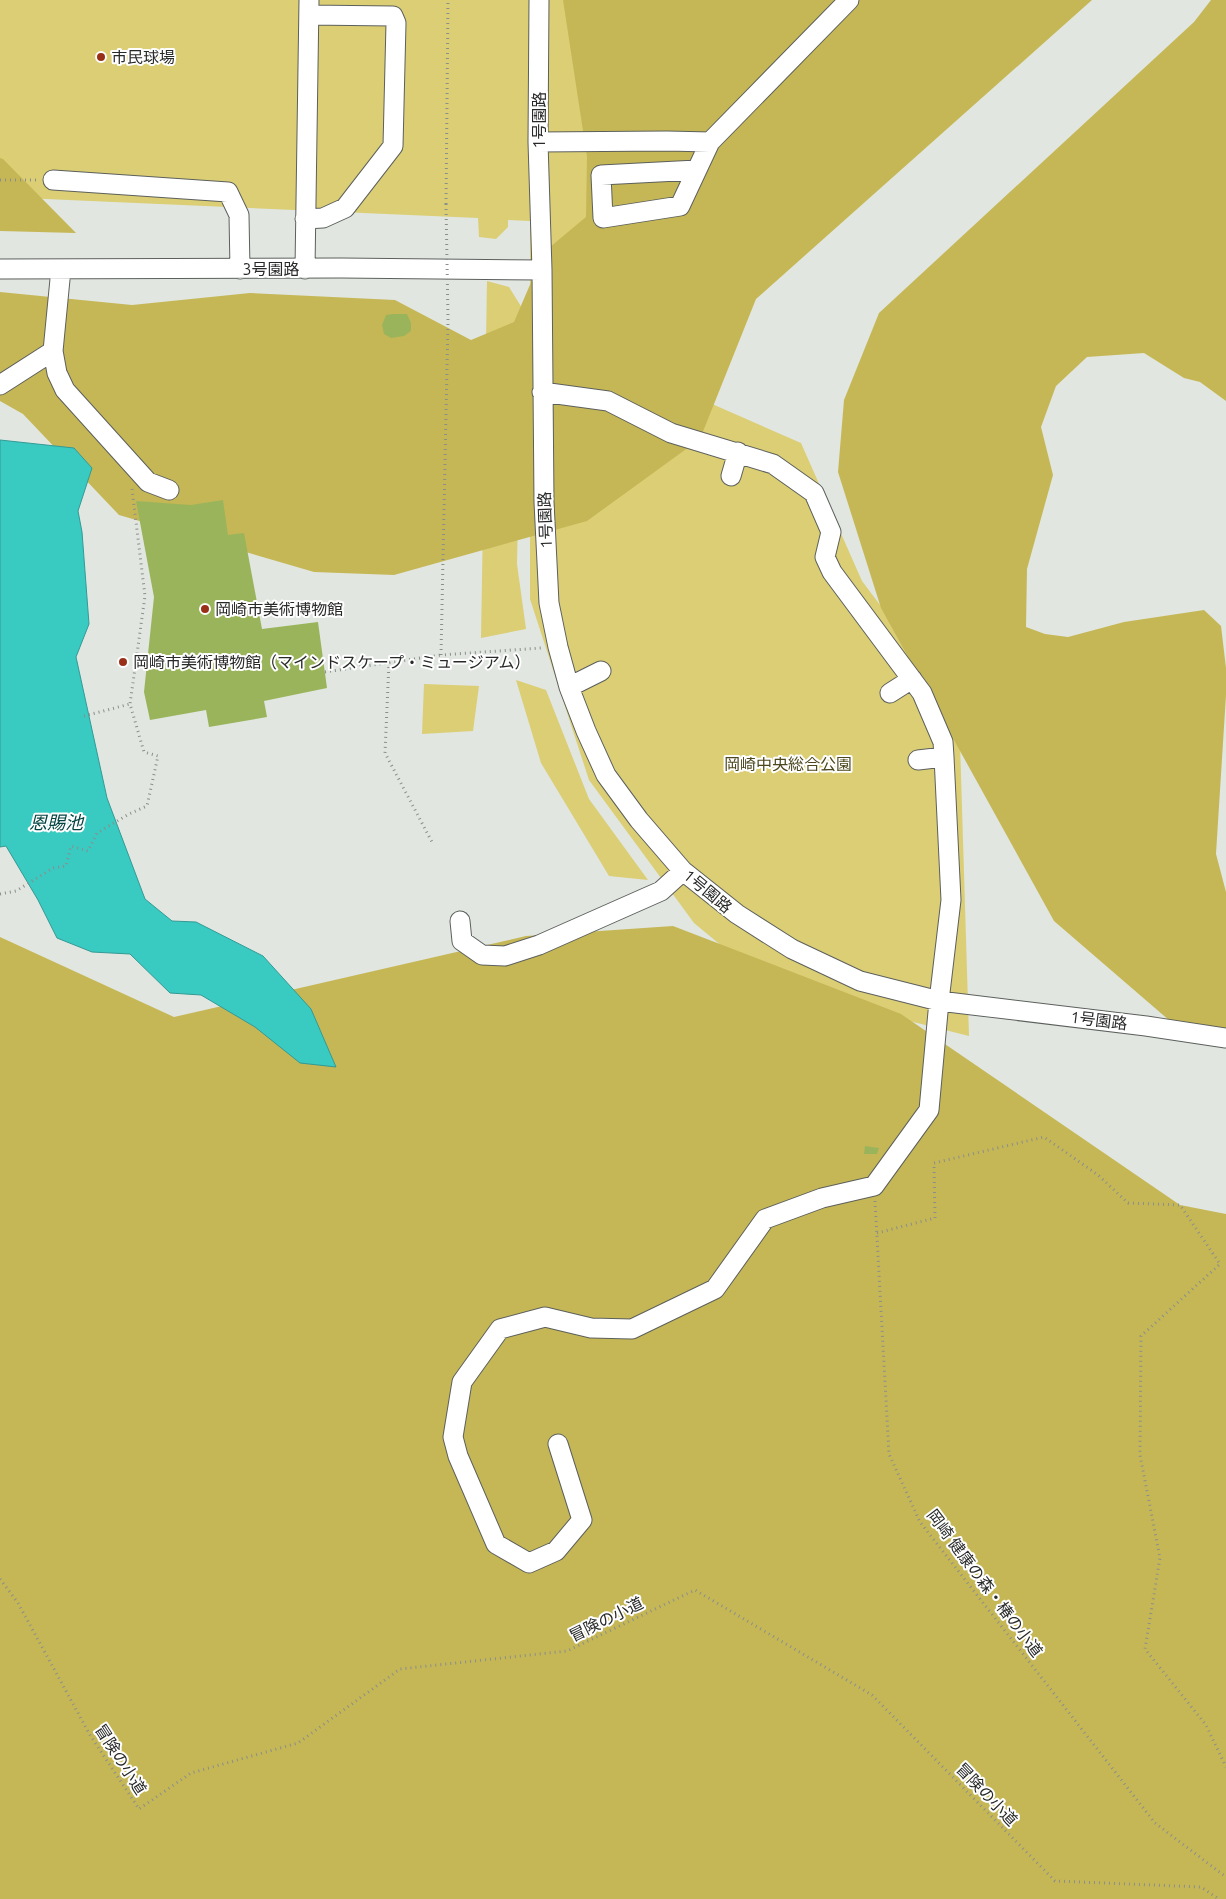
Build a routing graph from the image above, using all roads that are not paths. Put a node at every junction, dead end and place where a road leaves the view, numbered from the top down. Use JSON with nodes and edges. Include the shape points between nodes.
{"nodes":[{"id":1,"x":539,"y":0,"type":"edge"},
{"id":2,"x":849,"y":0,"type":"edge"},
{"id":3,"x":309,"y":7,"type":"edge"},
{"id":4,"x":538,"y":142,"type":"junction"},
{"id":5,"x":710,"y":142,"type":"junction"},
{"id":6,"x":697,"y":170,"type":"junction"},
{"id":7,"x":53,"y":180,"type":"road end"},
{"id":8,"x":305,"y":219,"type":"junction"},
{"id":9,"x":305,"y":268,"type":"junction"},
{"id":10,"x":0,"y":269,"type":"edge"},
{"id":11,"x":61,"y":269,"type":"junction"},
{"id":12,"x":240,"y":269,"type":"junction"},
{"id":13,"x":542,"y":270,"type":"junction"},
{"id":14,"x":53,"y":351,"type":"junction"},
{"id":15,"x":0,"y":385,"type":"edge"},
{"id":16,"x":542,"y":392,"type":"junction"},
{"id":17,"x":738,"y":452,"type":"junction"},
{"id":18,"x":731,"y":476,"type":"dead end"},
{"id":19,"x":170,"y":490,"type":"dead end"},
{"id":20,"x":601,"y":671,"type":"dead end"},
{"id":21,"x":912,"y":679,"type":"junction"},
{"id":22,"x":569,"y":687,"type":"junction"},
{"id":23,"x":890,"y":693,"type":"dead end"},
{"id":24,"x":944,"y":757,"type":"junction"},
{"id":25,"x":918,"y":760,"type":"dead end"},
{"id":26,"x":683,"y":871,"type":"junction"},
{"id":27,"x":460,"y":921,"type":"dead end"},
{"id":28,"x":939,"y":1001,"type":"junction"},
{"id":29,"x":1226,"y":1038,"type":"edge"},
{"id":30,"x":558,"y":1444,"type":"dead end"}],
"edges":[{"from":1,"to":4,"type":"street","name":"1号園路"},
{"from":2,"to":5,"type":"street"},
{"from":3,"to":8,"type":"street"},
{"from":3,"to":8,"type":"street","via":[[393,16],[396,23],[393,146],[345,208],[323,218]]},
{"from":4,"to":5,"type":"street"},
{"from":4,"to":13,"type":"street","name":"1号園路"},
{"from":5,"to":6,"type":"street"},
{"from":6,"to":6,"type":"street","via":[[680,206],[603,218],[601,176]]},
{"from":7,"to":12,"type":"street","via":[[228,192],[239,215]]},
{"from":8,"to":9,"type":"street"},
{"from":9,"to":12,"type":"street","name":"3号園路"},
{"from":9,"to":13,"type":"street","name":"3号園路"},
{"from":10,"to":11,"type":"street","name":"3号園路"},
{"from":11,"to":12,"type":"street","name":"3号園路"},
{"from":11,"to":14,"type":"street"},
{"from":13,"to":16,"type":"street","name":"1号園路"},
{"from":14,"to":15,"type":"street"},
{"from":14,"to":19,"type":"street","via":[[57,373],[65,390],[148,482]]},
{"from":16,"to":17,"type":"street","via":[[608,401],[671,433]]},
{"from":16,"to":22,"type":"street","name":"1号園路","via":[[549,603]]},
{"from":17,"to":18,"type":"street"},
{"from":17,"to":21,"type":"street","via":[[773,464],[814,493],[831,532],[825,557],[832,572]]},
{"from":20,"to":22,"type":"street"},
{"from":21,"to":23,"type":"street"},
{"from":21,"to":24,"type":"street","via":[[922,693],[943,742]]},
{"from":22,"to":26,"type":"street","name":"1号園路","via":[[606,775]]},
{"from":24,"to":25,"type":"street"},
{"from":24,"to":28,"type":"street","via":[[951,900]]},
{"from":26,"to":27,"type":"street","via":[[653,895],[540,945],[505,956],[482,955],[462,941]]},
{"from":26,"to":28,"type":"street","name":"1号園路","via":[[736,914],[792,949],[860,981]]},
{"from":28,"to":29,"type":"street","name":"1号園路"},
{"from":28,"to":30,"type":"street","via":[[929,1110],[874,1186],[822,1198],[765,1219],[715,1289],[632,1328],[591,1328],[545,1318],[500,1329],[462,1382],[453,1437],[496,1544],[529,1562],[556,1551],[582,1520]]}]}
